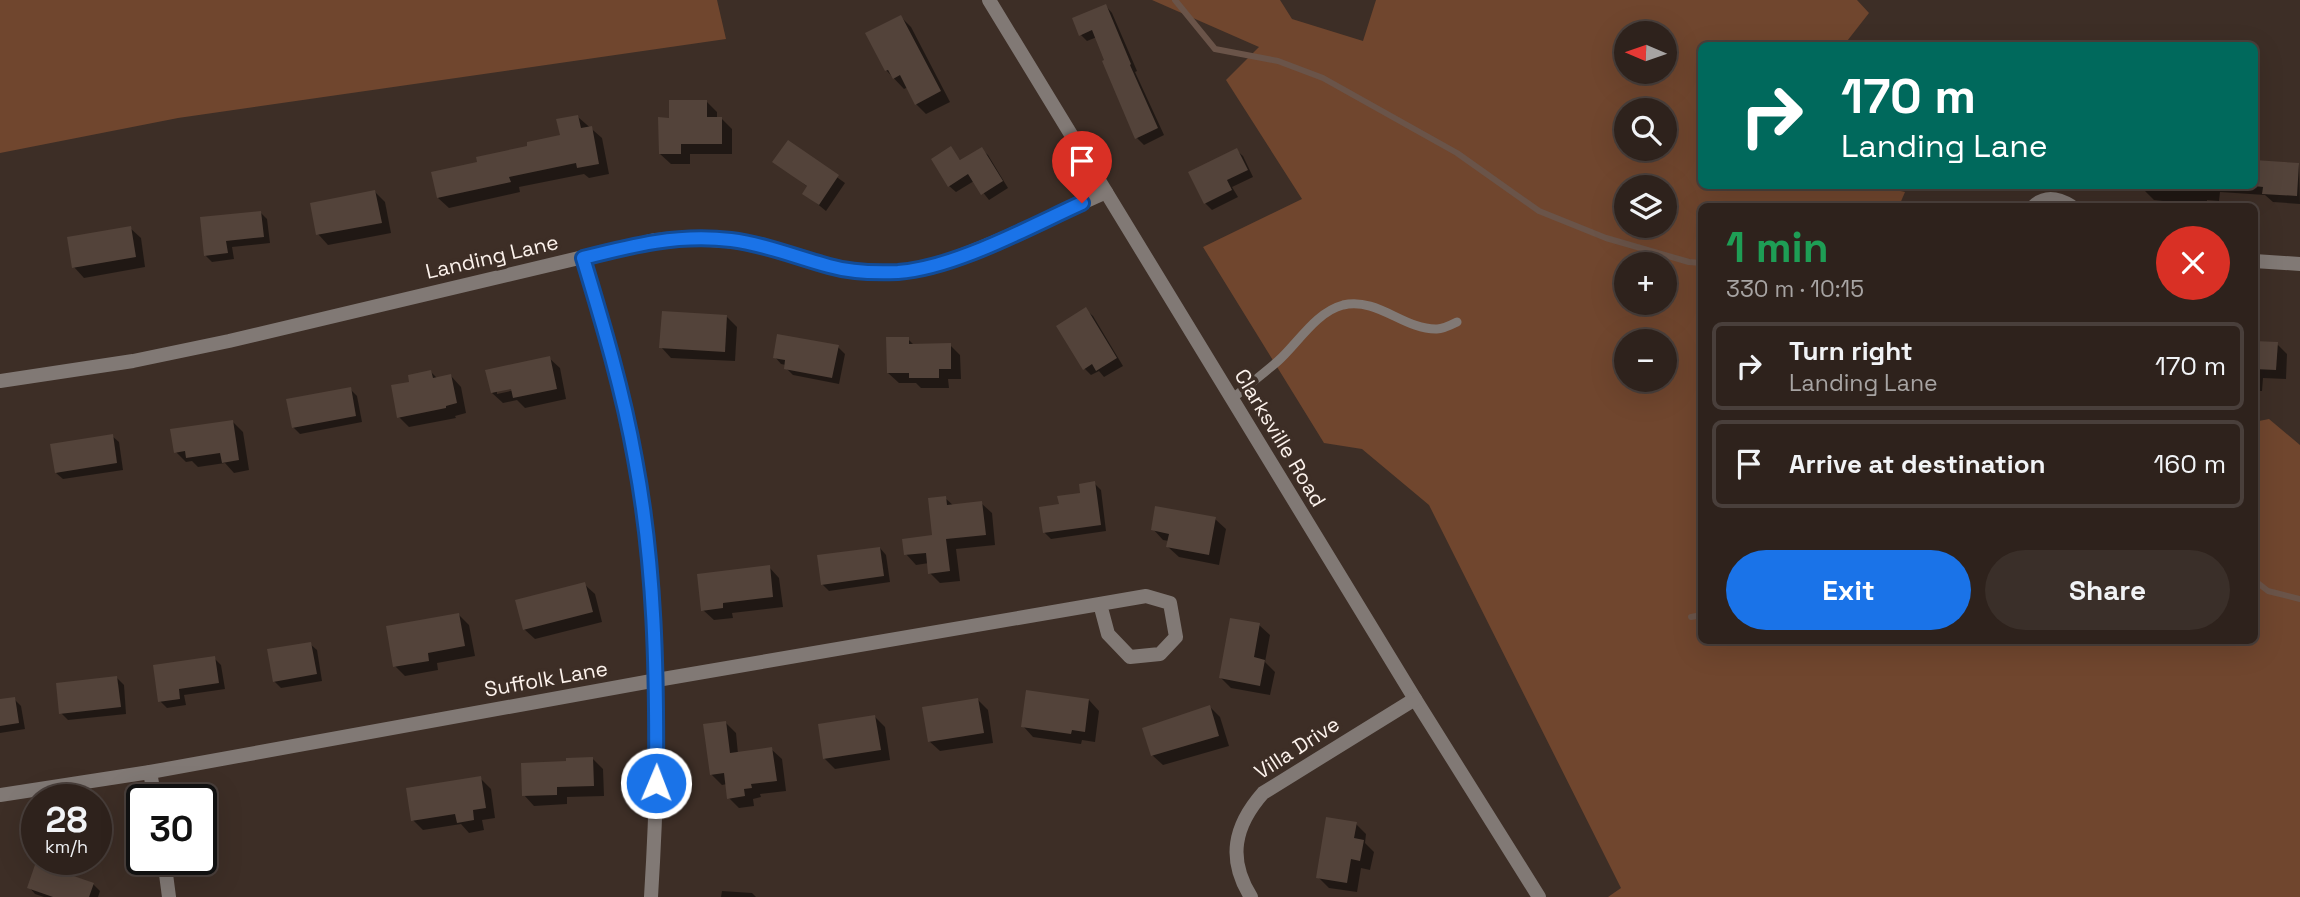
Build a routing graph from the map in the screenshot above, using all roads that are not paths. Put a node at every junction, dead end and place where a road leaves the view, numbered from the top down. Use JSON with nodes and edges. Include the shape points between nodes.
{"nodes":[{"id":1,"x":989,"y":0,"type":"edge"},
{"id":2,"x":1106,"y":192,"type":"junction"},
{"id":3,"x":2039,"y":203,"type":"edge"},
{"id":4,"x":2066,"y":203,"type":"edge"},
{"id":5,"x":583,"y":258,"type":"junction"},
{"id":6,"x":2258,"y":261,"type":"edge"},
{"id":7,"x":2300,"y":264,"type":"edge"},
{"id":8,"x":1457,"y":322,"type":"dead end"},
{"id":9,"x":0,"y":381,"type":"edge"},
{"id":10,"x":1232,"y":399,"type":"junction"},
{"id":11,"x":1100,"y":604,"type":"junction"},
{"id":12,"x":657,"y":680,"type":"junction"},
{"id":13,"x":1415,"y":699,"type":"junction"},
{"id":14,"x":150,"y":772,"type":"junction"},
{"id":15,"x":152,"y":784,"type":"edge"},
{"id":16,"x":0,"y":795,"type":"edge"},
{"id":17,"x":166,"y":875,"type":"edge"},
{"id":18,"x":169,"y":897,"type":"edge"},
{"id":19,"x":651,"y":897,"type":"edge"},
{"id":20,"x":1251,"y":897,"type":"edge"},
{"id":21,"x":1539,"y":897,"type":"edge"}],
"edges":[{"from":1,"to":2,"type":"street","name":"Clarksville Road"},
{"from":2,"to":5,"type":"street","name":"Landing Lane","via":[[963,256],[900,272],[831,267],[731,240],[693,238],[655,240]]},
{"from":2,"to":10,"type":"street","name":"Clarksville Road"},
{"from":3,"to":4,"type":"street","via":[[2046,199]]},
{"from":5,"to":9,"type":"street","name":"Landing Lane","via":[[133,361]]},
{"from":5,"to":12,"type":"street","via":[[618,378],[635,458],[648,540]]},
{"from":6,"to":7,"type":"street"},
{"from":8,"to":10,"type":"lane","via":[[1439,329],[1417,327],[1388,312],[1345,304],[1314,323]]},
{"from":10,"to":13,"type":"street","name":"Clarksville Road"},
{"from":11,"to":11,"type":"street","name":"Suffolk Lane","via":[[1146,596],[1170,603],[1176,637],[1160,654],[1130,657],[1108,634]]},
{"from":11,"to":12,"type":"street","name":"Suffolk Lane"},
{"from":12,"to":14,"type":"street","name":"Suffolk Lane"},
{"from":12,"to":19,"type":"street"},
{"from":13,"to":20,"type":"street","name":"Villa Drive","via":[[1264,793],[1250,808],[1236,846],[1237,868]]},
{"from":13,"to":21,"type":"street","name":"Clarksville Road"},
{"from":14,"to":15,"type":"street"},
{"from":14,"to":16,"type":"street","name":"Suffolk Lane"},
{"from":17,"to":18,"type":"street"}]}
